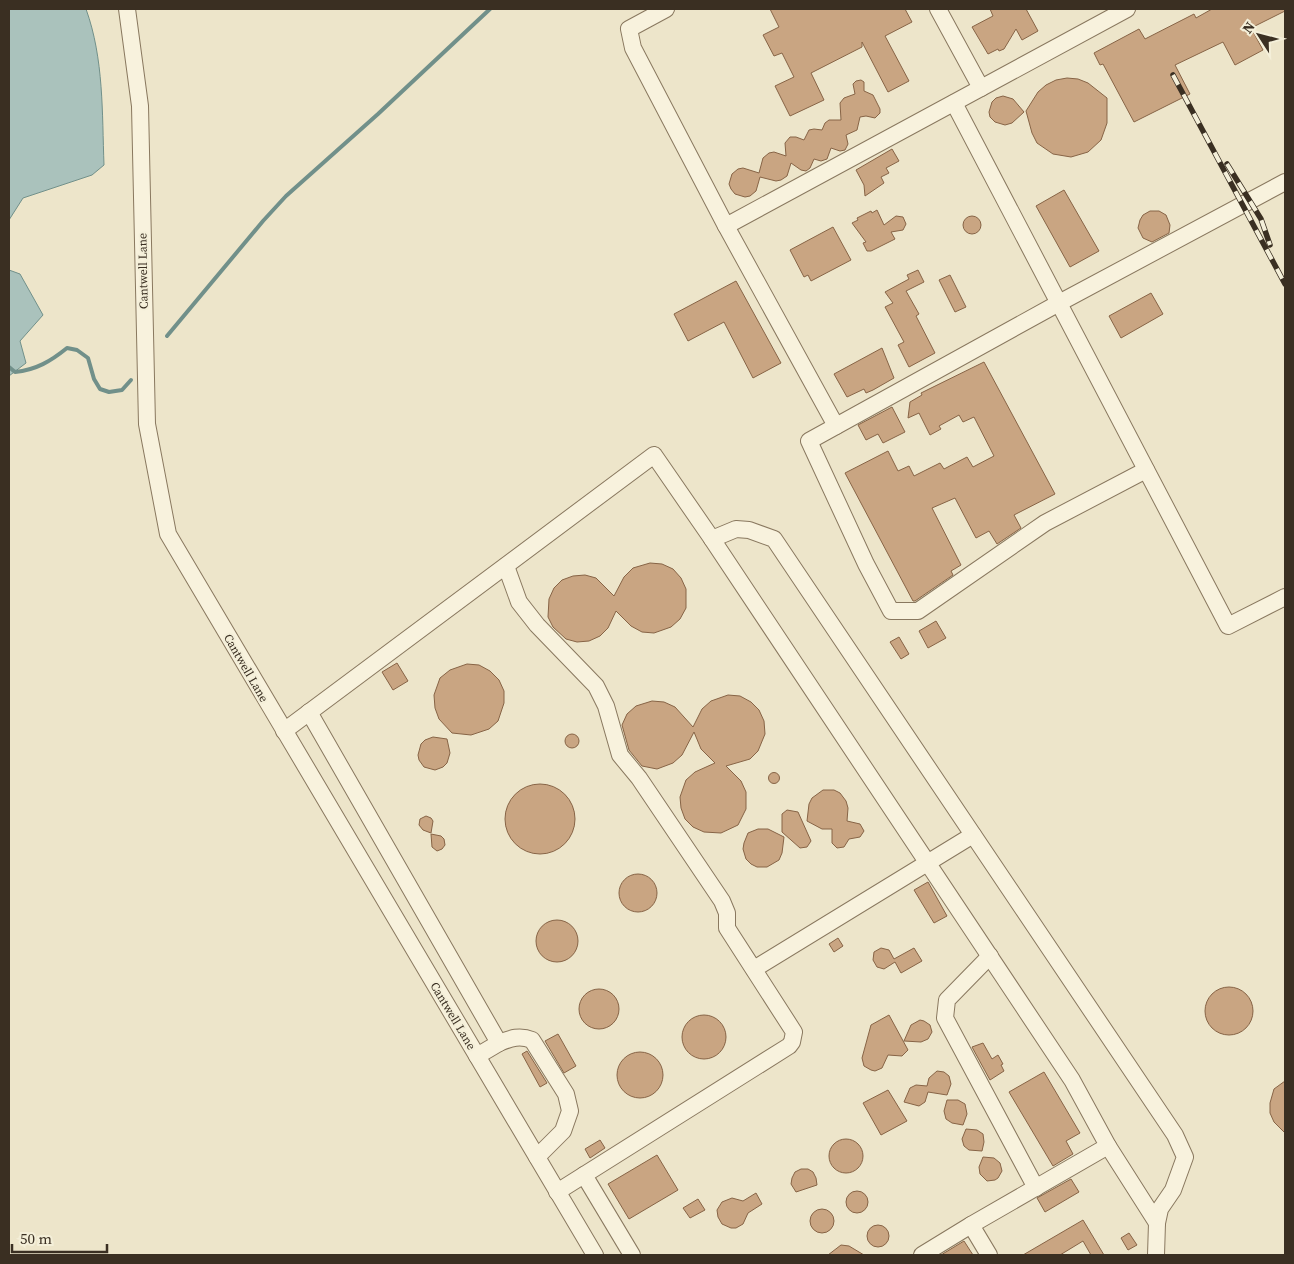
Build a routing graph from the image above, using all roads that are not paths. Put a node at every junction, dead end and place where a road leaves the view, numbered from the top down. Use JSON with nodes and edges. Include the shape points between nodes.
{"nodes":[{"id":1,"x":127,"y":9,"type":"edge"},
{"id":2,"x":666,"y":9,"type":"edge"},
{"id":3,"x":938,"y":9,"type":"edge"},
{"id":4,"x":1127,"y":9,"type":"edge"},
{"id":5,"x":981,"y":88,"type":"junction"},
{"id":6,"x":954,"y":103,"type":"junction"},
{"id":7,"x":1285,"y":182,"type":"edge"},
{"id":8,"x":726,"y":226,"type":"junction"},
{"id":9,"x":1059,"y":303,"type":"junction"},
{"id":10,"x":836,"y":426,"type":"junction"},
{"id":11,"x":1146,"y":470,"type":"junction"},
{"id":12,"x":712,"y":539,"type":"junction"},
{"id":13,"x":506,"y":566,"type":"junction"},
{"id":14,"x":1285,"y":597,"type":"edge"},
{"id":15,"x":309,"y":712,"type":"junction"},
{"id":16,"x":284,"y":731,"type":"junction"},
{"id":17,"x":973,"y":835,"type":"junction"},
{"id":18,"x":928,"y":862,"type":"junction"},
{"id":19,"x":990,"y":956,"type":"junction"},
{"id":20,"x":754,"y":969,"type":"junction"},
{"id":21,"x":499,"y":1043,"type":"junction"},
{"id":22,"x":476,"y":1056,"type":"junction"},
{"id":23,"x":1108,"y":1146,"type":"junction"},
{"id":24,"x":537,"y":1157,"type":"junction"},
{"id":25,"x":584,"y":1175,"type":"junction"},
{"id":26,"x":1036,"y":1188,"type":"junction"},
{"id":27,"x":557,"y":1192,"type":"junction"},
{"id":28,"x":1157,"y":1223,"type":"junction"},
{"id":29,"x":971,"y":1226,"type":"junction"},
{"id":30,"x":595,"y":1255,"type":"edge"},
{"id":31,"x":632,"y":1255,"type":"edge"},
{"id":32,"x":922,"y":1255,"type":"edge"},
{"id":33,"x":989,"y":1255,"type":"edge"},
{"id":34,"x":1156,"y":1255,"type":"edge"}],
"edges":[{"from":1,"to":16,"type":"street","name":"Cantwell Lane","via":[[140,106],[146,424],[168,534]]},
{"from":2,"to":8,"type":"street","via":[[629,29],[633,48]]},
{"from":3,"to":5,"type":"street"},
{"from":4,"to":5,"type":"street"},
{"from":5,"to":6,"type":"street"},
{"from":6,"to":8,"type":"street"},
{"from":6,"to":9,"type":"street"},
{"from":7,"to":9,"type":"street"},
{"from":8,"to":10,"type":"street"},
{"from":9,"to":10,"type":"street"},
{"from":9,"to":11,"type":"street"},
{"from":10,"to":11,"type":"street","via":[[809,441],[891,611],[918,611],[1045,523]]},
{"from":11,"to":14,"type":"street","via":[[1228,626]]},
{"from":12,"to":13,"type":"street","via":[[654,455]]},
{"from":12,"to":17,"type":"street","via":[[736,529],[774,540]]},
{"from":12,"to":18,"type":"street"},
{"from":13,"to":15,"type":"street"},
{"from":13,"to":20,"type":"street","via":[[519,602],[596,686],[606,706],[620,755],[640,778],[722,901],[727,928]]},
{"from":15,"to":16,"type":"street"},
{"from":15,"to":21,"type":"street"},
{"from":16,"to":22,"type":"street","name":"Cantwell Lane"},
{"from":17,"to":18,"type":"street"},
{"from":17,"to":28,"type":"street","via":[[1175,1135],[1185,1157],[1173,1190],[1160,1209]]},
{"from":18,"to":19,"type":"street"},
{"from":18,"to":20,"type":"street"},
{"from":19,"to":23,"type":"street","via":[[1072,1080]]},
{"from":19,"to":26,"type":"street","via":[[947,1000],[945,1018]]},
{"from":20,"to":25,"type":"street","via":[[794,1032],[789,1046]]},
{"from":21,"to":22,"type":"street"},
{"from":21,"to":24,"type":"street","via":[[514,1037],[532,1040],[566,1094],[570,1112],[563,1131]]},
{"from":22,"to":24,"type":"street","name":"Cantwell Lane"},
{"from":23,"to":26,"type":"street"},
{"from":23,"to":28,"type":"street"},
{"from":24,"to":27,"type":"street","name":"Cantwell Lane"},
{"from":25,"to":27,"type":"street"},
{"from":25,"to":31,"type":"street"},
{"from":26,"to":29,"type":"street"},
{"from":27,"to":30,"type":"street","name":"Cantwell Lane"},
{"from":28,"to":34,"type":"street"},
{"from":29,"to":32,"type":"street"},
{"from":29,"to":33,"type":"street"}]}
